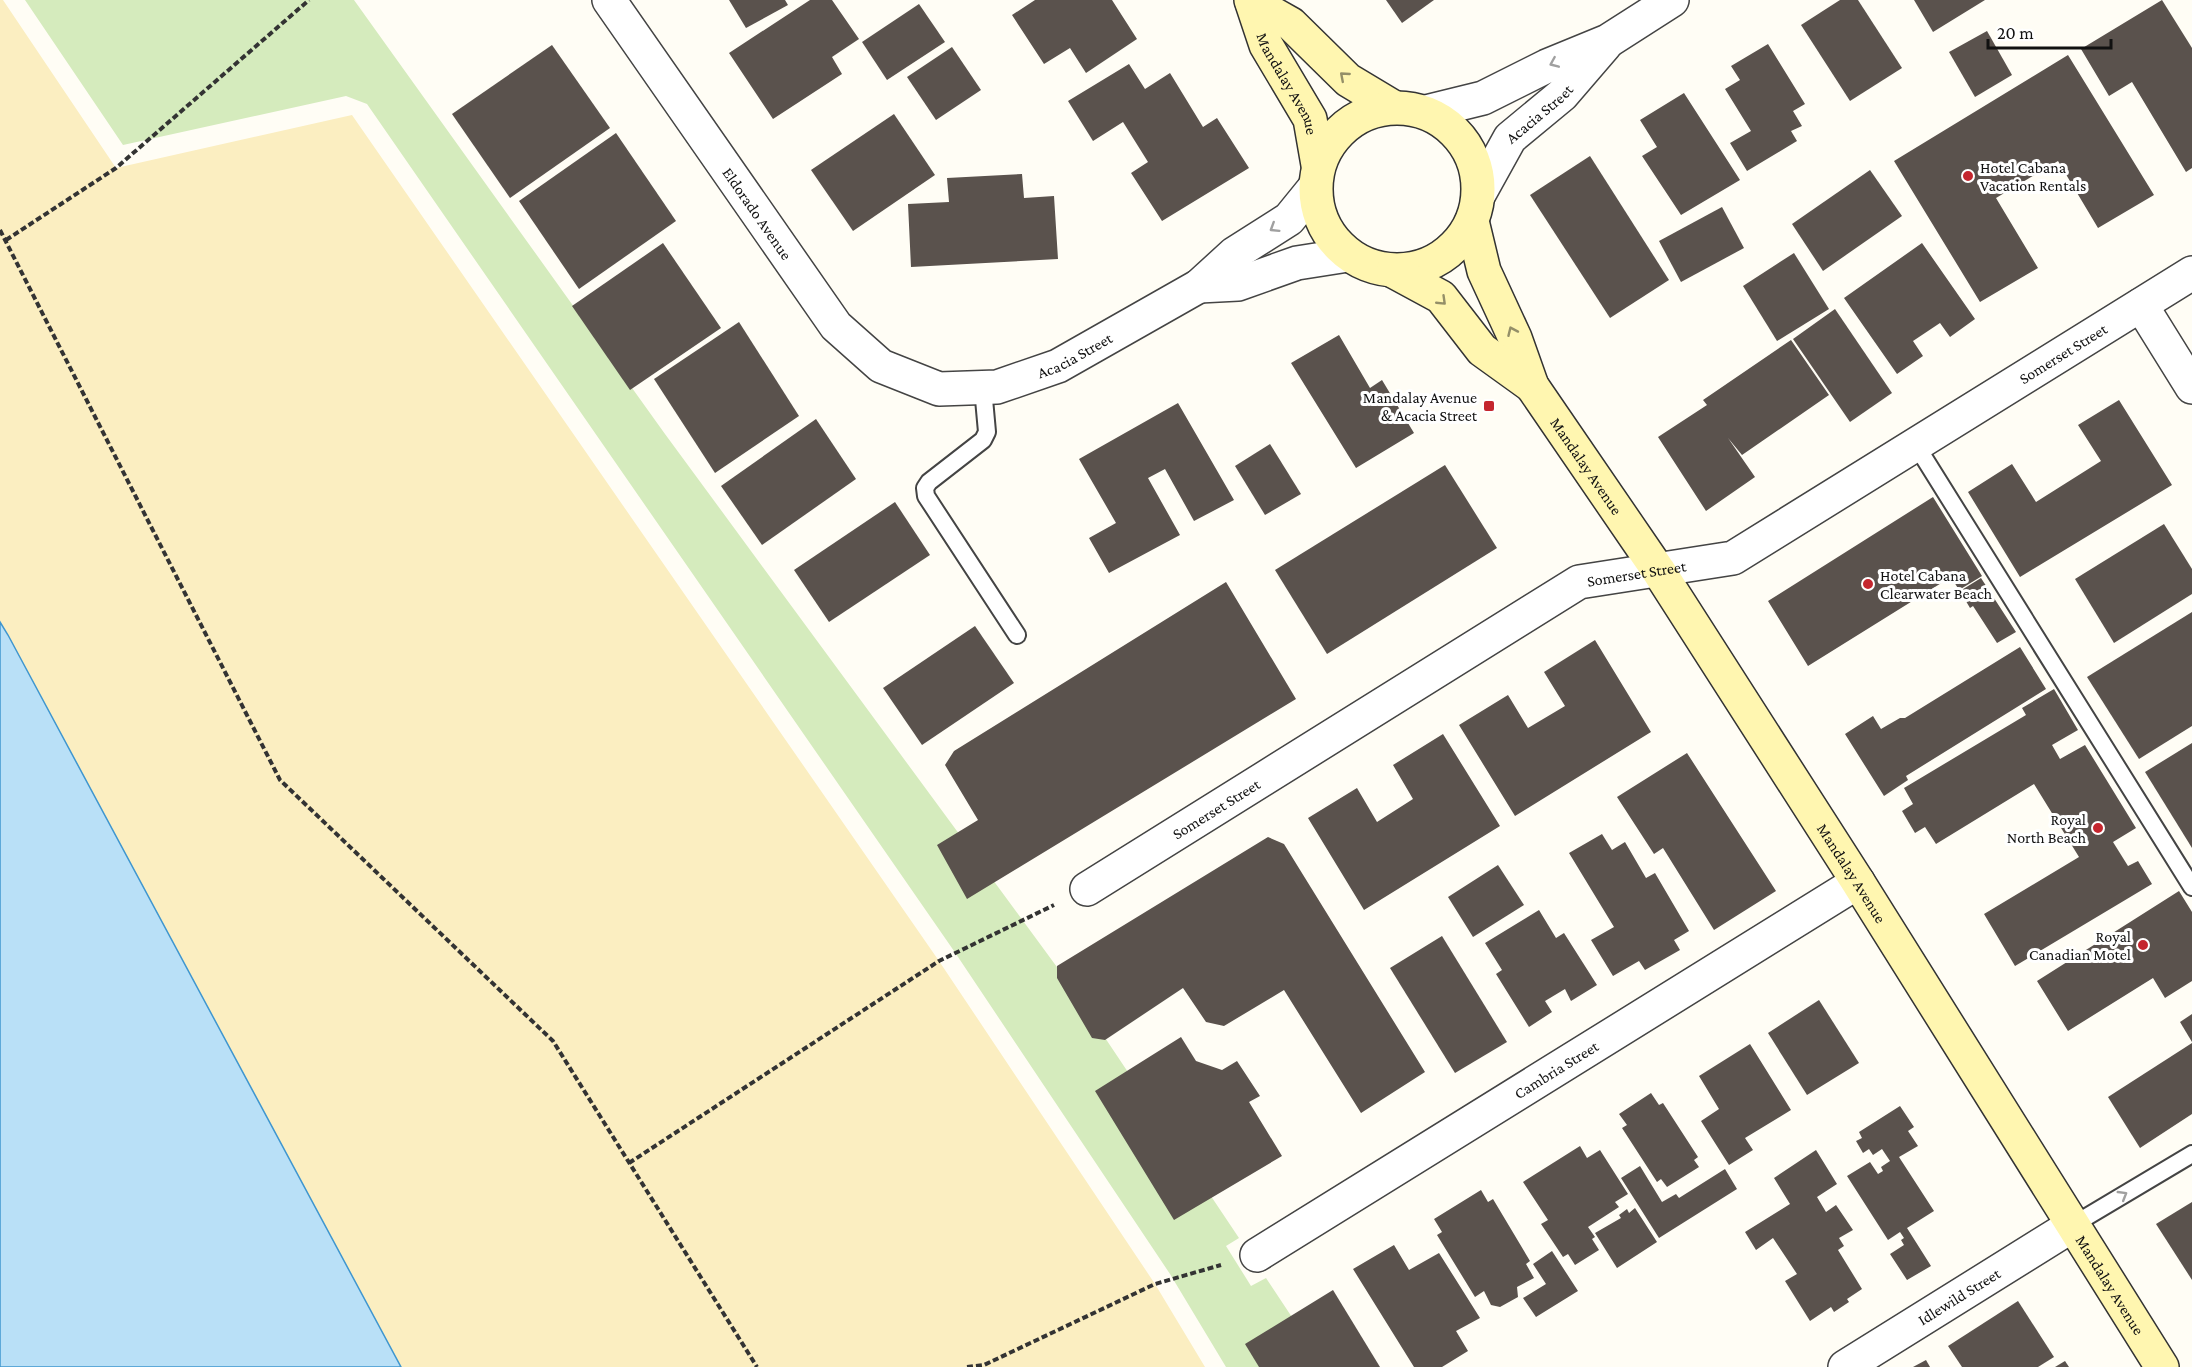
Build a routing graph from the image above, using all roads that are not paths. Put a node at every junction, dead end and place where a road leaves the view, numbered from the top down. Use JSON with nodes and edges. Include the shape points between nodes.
{"nodes":[{"id":1,"x":609,"y":0,"type":"edge"},
{"id":2,"x":1672,"y":0,"type":"edge"},
{"id":3,"x":1252,"y":1,"type":"edge"},
{"id":4,"x":1608,"y":41,"type":"junction"},
{"id":5,"x":1393,"y":107,"type":"junction"},
{"id":6,"x":1426,"y":112,"type":"junction"},
{"id":7,"x":1316,"y":176,"type":"junction"},
{"id":8,"x":1475,"y":208,"type":"junction"},
{"id":9,"x":1348,"y":255,"type":"junction"},
{"id":10,"x":1393,"y":271,"type":"junction"},
{"id":11,"x":2192,"y":273,"type":"edge"},
{"id":12,"x":1199,"y":286,"type":"junction"},
{"id":13,"x":2141,"y":305,"type":"junction"},
{"id":14,"x":1532,"y":386,"type":"junction"},
{"id":15,"x":2192,"y":387,"type":"edge"},
{"id":16,"x":983,"y":388,"type":"junction"},
{"id":17,"x":939,"y":389,"type":"joint"},
{"id":18,"x":1916,"y":445,"type":"junction"},
{"id":19,"x":1658,"y":570,"type":"junction"},
{"id":20,"x":1017,"y":634,"type":"dead end"},
{"id":21,"x":1857,"y":882,"type":"junction"},
{"id":22,"x":2192,"y":887,"type":"edge"},
{"id":23,"x":1087,"y":890,"type":"road end"},
{"id":24,"x":2192,"y":1154,"type":"edge"},
{"id":25,"x":2073,"y":1225,"type":"junction"},
{"id":26,"x":1257,"y":1255,"type":"road end"},
{"id":27,"x":1845,"y":1367,"type":"edge"},
{"id":28,"x":2162,"y":1367,"type":"edge"}],
"edges":[{"from":1,"to":17,"type":"street","name":"Eldorado Avenue","via":[[836,326],[881,366]]},
{"from":2,"to":4,"type":"street","name":"Acacia Street"},
{"from":5,"to":3,"type":"street","name":"Mandalay Avenue","one_way":true,"via":[[1348,80],[1290,24]]},
{"from":3,"to":7,"type":"street","name":"Mandalay Avenue","via":[[1266,45],[1310,118]]},
{"from":4,"to":6,"type":"street","name":"Acacia Street","one_way":true,"via":[[1483,98]]},
{"from":4,"to":8,"type":"street","name":"Acacia Street","via":[[1562,95],[1510,138]]},
{"from":5,"to":6,"type":"street"},
{"from":5,"to":7,"type":"street","via":[[1368,112],[1346,124],[1329,143]]},
{"from":6,"to":8,"type":"street","via":[[1445,122],[1471,153],[1477,173]]},
{"from":7,"to":9,"type":"street","via":[[1318,213],[1330,236]]},
{"from":7,"to":12,"type":"street","name":"Acacia Street","one_way":true,"via":[[1289,219],[1234,254]]},
{"from":8,"to":10,"type":"street","via":[[1459,243],[1440,258],[1418,268]]},
{"from":14,"to":8,"type":"street","name":"Mandalay Avenue","one_way":true,"via":[[1484,271]]},
{"from":9,"to":10,"type":"street","via":[[1369,266]]},
{"from":9,"to":12,"type":"street","name":"Acacia Street","via":[[1298,263],[1238,284]]},
{"from":10,"to":14,"type":"street","name":"Mandalay Avenue","one_way":true,"via":[[1442,297],[1482,350]]},
{"from":11,"to":13,"type":"street","name":"Somerset Street"},
{"from":12,"to":16,"type":"street","name":"Acacia Street","via":[[1058,366]]},
{"from":13,"to":15,"type":"street"},
{"from":13,"to":18,"type":"street","name":"Somerset Street"},
{"from":14,"to":19,"type":"street","name":"Mandalay Avenue"},
{"from":16,"to":17,"type":"street","name":"Acacia Street"},
{"from":16,"to":20,"type":"lane","via":[[987,432],[983,440],[928,482],[926,496]]},
{"from":18,"to":19,"type":"street","name":"Somerset Street","via":[[1733,558]]},
{"from":18,"to":22,"type":"lane"},
{"from":19,"to":21,"type":"street","name":"Mandalay Avenue"},
{"from":19,"to":23,"type":"street","name":"Somerset Street","via":[[1580,582]]},
{"from":21,"to":25,"type":"street","name":"Mandalay Avenue"},
{"from":21,"to":26,"type":"street","name":"Cambria Street"},
{"from":25,"to":24,"type":"lane","one_way":true},
{"from":25,"to":27,"type":"street","name":"Idlewild Street"},
{"from":25,"to":28,"type":"street","name":"Mandalay Avenue"}]}
